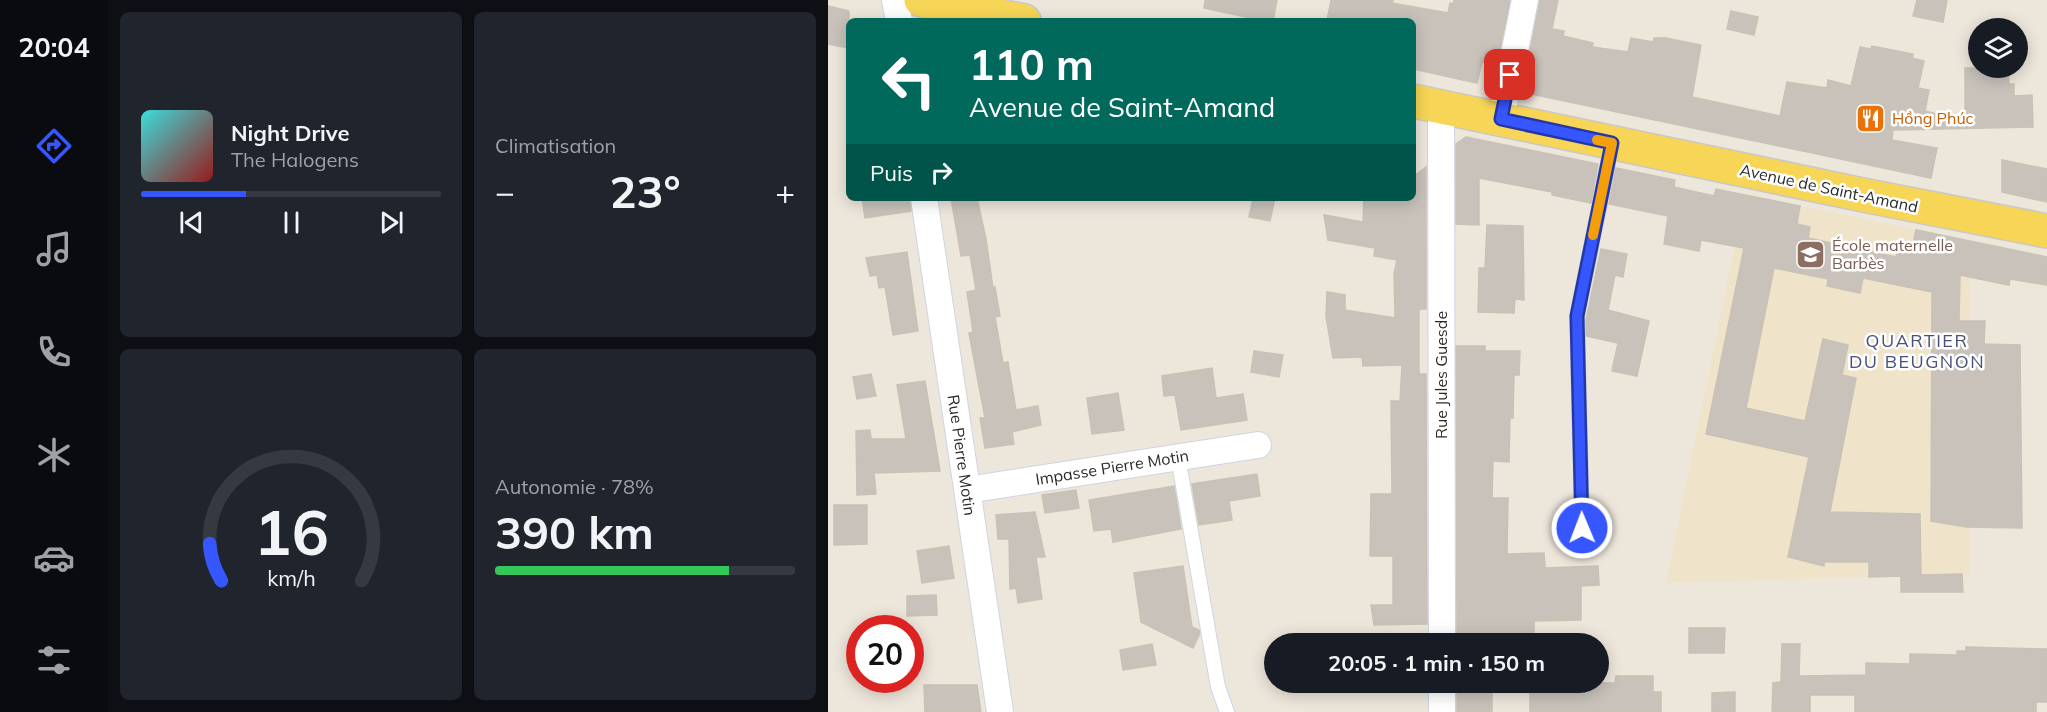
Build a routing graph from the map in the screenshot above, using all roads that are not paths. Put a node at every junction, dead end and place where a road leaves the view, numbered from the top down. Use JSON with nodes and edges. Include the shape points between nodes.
{"nodes":[{"id":1,"x":896,"y":0,"type":"edge"},
{"id":2,"x":921,"y":0,"type":"edge"},
{"id":3,"x":1526,"y":0,"type":"edge"},
{"id":4,"x":898,"y":18,"type":"edge"},
{"id":5,"x":1009,"y":18,"type":"edge"},
{"id":6,"x":1427,"y":104,"type":"edge"},
{"id":7,"x":1501,"y":119,"type":"junction"},
{"id":8,"x":1612,"y":143,"type":"junction"},
{"id":9,"x":924,"y":201,"type":"edge"},
{"id":10,"x":2047,"y":231,"type":"edge"},
{"id":11,"x":1258,"y":445,"type":"dead end"},
{"id":12,"x":1178,"y":457,"type":"junction"},
{"id":13,"x":967,"y":490,"type":"junction"},
{"id":14,"x":1582,"y":528,"type":"dead end"},
{"id":15,"x":1442,"y":633,"type":"edge"},
{"id":16,"x":1442,"y":693,"type":"edge"},
{"id":17,"x":1000,"y":712,"type":"edge"},
{"id":18,"x":1227,"y":712,"type":"edge"},
{"id":19,"x":1442,"y":712,"type":"edge"}],
"edges":[{"from":1,"to":4,"type":"street"},
{"from":2,"to":5,"type":"main road"},
{"from":3,"to":7,"type":"street"},
{"from":6,"to":7,"type":"main road","name":"Avenue de Saint-Amand"},
{"from":6,"to":15,"type":"street","name":"Rue Jules Guesde"},
{"from":7,"to":8,"type":"main road","name":"Avenue de Saint-Amand"},
{"from":8,"to":10,"type":"main road","name":"Avenue de Saint-Amand"},
{"from":8,"to":14,"type":"lane","via":[[1577,316]]},
{"from":9,"to":13,"type":"street","name":"Rue Pierre Motin"},
{"from":11,"to":12,"type":"street","name":"Impasse Pierre Motin"},
{"from":12,"to":13,"type":"street","name":"Impasse Pierre Motin"},
{"from":12,"to":18,"type":"lane","via":[[1218,687]]},
{"from":13,"to":17,"type":"street","name":"Rue Pierre Motin"},
{"from":16,"to":19,"type":"street"}]}
